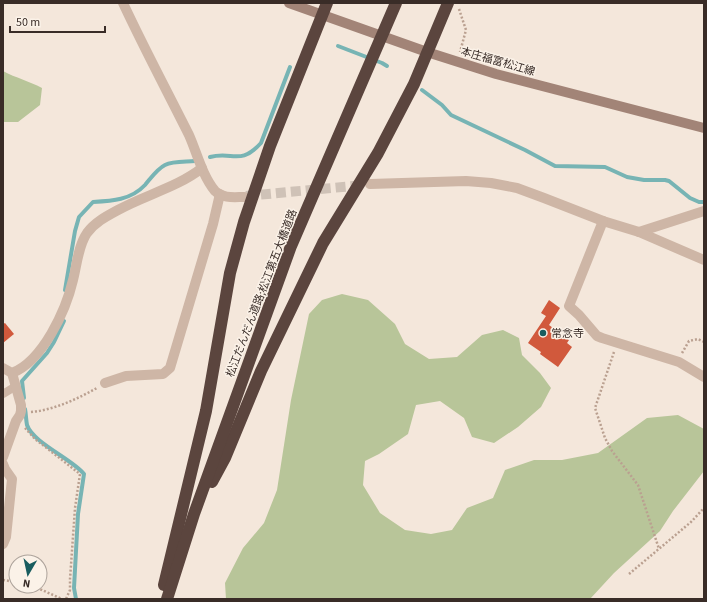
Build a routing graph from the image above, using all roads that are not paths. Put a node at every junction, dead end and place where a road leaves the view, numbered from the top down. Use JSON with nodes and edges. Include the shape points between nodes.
{"nodes":[{"id":1,"x":123,"y":3,"type":"edge"},
{"id":2,"x":289,"y":3,"type":"edge"},
{"id":3,"x":327,"y":3,"type":"edge"},
{"id":4,"x":396,"y":3,"type":"edge"},
{"id":5,"x":448,"y":3,"type":"edge"},
{"id":6,"x":321,"y":15,"type":"junction"},
{"id":7,"x":427,"y":52,"type":"junction"},
{"id":8,"x":704,"y":128,"type":"edge"},
{"id":9,"x":202,"y":168,"type":"junction"},
{"id":10,"x":370,"y":184,"type":"tunnel mouth"},
{"id":11,"x":220,"y":194,"type":"junction"},
{"id":12,"x":244,"y":196,"type":"tunnel mouth"},
{"id":13,"x":704,"y":211,"type":"edge"},
{"id":14,"x":603,"y":222,"type":"junction"},
{"id":15,"x":639,"y":232,"type":"junction"},
{"id":16,"x":704,"y":260,"type":"edge"},
{"id":17,"x":7,"y":371,"type":"edge"},
{"id":18,"x":704,"y":377,"type":"edge"},
{"id":19,"x":105,"y":384,"type":"road end"},
{"id":20,"x":16,"y":386,"type":"junction"},
{"id":21,"x":3,"y":394,"type":"edge"},
{"id":22,"x":3,"y":457,"type":"edge"},
{"id":23,"x":3,"y":464,"type":"edge"},
{"id":24,"x":194,"y":514,"type":"junction"},
{"id":25,"x":3,"y":544,"type":"edge"},
{"id":26,"x":160,"y":599,"type":"edge"},
{"id":27,"x":167,"y":599,"type":"edge"}],
"edges":[{"from":1,"to":9,"type":"street","via":[[184,124]]},
{"from":2,"to":6,"type":"main road","name":"本庄福富松江線"},
{"from":3,"to":6,"type":"highway"},
{"from":4,"to":24,"type":"highway","name":"松江だんだん道路;松江第五大橋道路","via":[[291,246]]},
{"from":5,"to":7,"type":"highway"},
{"from":6,"to":7,"type":"main road","name":"本庄福富松江線"},
{"from":6,"to":26,"type":"highway","via":[[270,146],[244,222],[232,266],[206,411]]},
{"from":7,"to":8,"type":"main road","name":"本庄福富松江線","via":[[496,74]]},
{"from":7,"to":24,"type":"highway","via":[[414,84],[378,153],[323,243],[261,371],[225,458]]},
{"from":9,"to":11,"type":"street"},
{"from":9,"to":17,"type":"street","via":[[187,178],[110,214],[91,228],[83,241],[68,295],[50,336],[42,349],[21,369]]},
{"from":10,"to":14,"type":"street","via":[[466,181],[492,183],[517,188]]},
{"from":11,"to":12,"type":"street","via":[[229,197]]},
{"from":11,"to":19,"type":"street","via":[[170,368],[163,374],[126,376]]},
{"from":13,"to":15,"type":"street"},
{"from":14,"to":15,"type":"street"},
{"from":14,"to":18,"type":"street","via":[[569,306],[597,336],[676,361]]},
{"from":15,"to":16,"type":"street"},
{"from":17,"to":20,"type":"street"},
{"from":20,"to":21,"type":"lane"},
{"from":20,"to":22,"type":"street","via":[[21,405],[20,414]]},
{"from":23,"to":25,"type":"street","via":[[12,479],[6,538]]},
{"from":24,"to":27,"type":"highway","name":"松江だんだん道路;松江第五大橋道路"}]}
